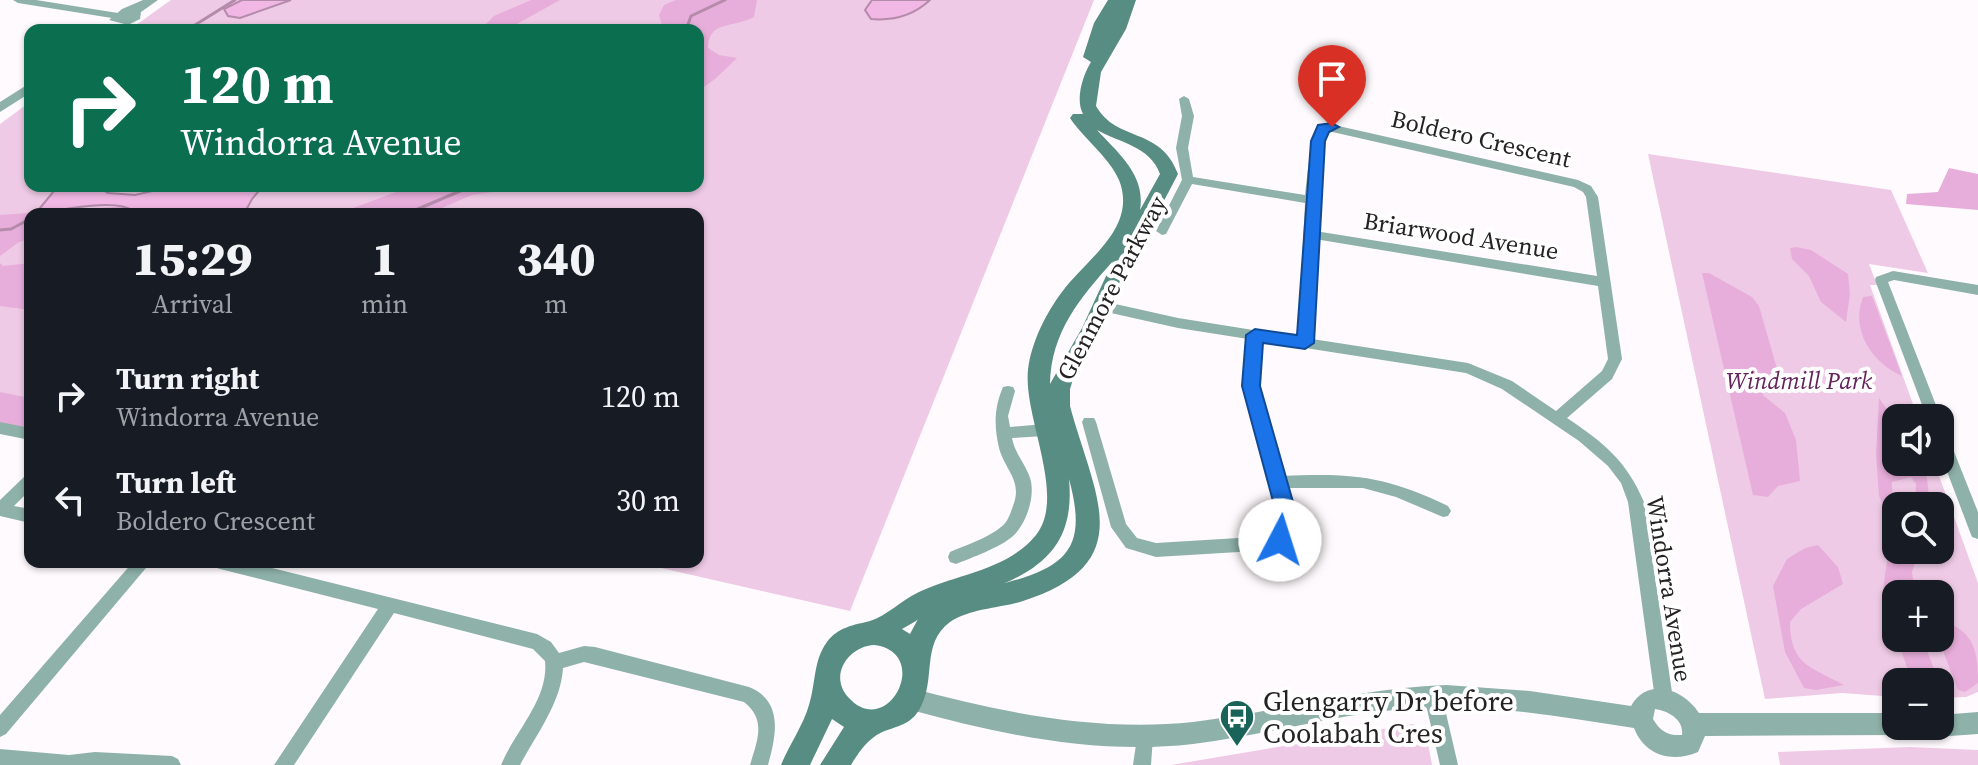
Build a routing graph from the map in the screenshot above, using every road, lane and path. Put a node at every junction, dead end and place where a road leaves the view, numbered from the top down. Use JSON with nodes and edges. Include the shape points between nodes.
{"nodes":[{"id":1,"x":18,"y":0,"type":"edge"},
{"id":2,"x":152,"y":0,"type":"edge"},
{"id":3,"x":1116,"y":0,"type":"edge"},
{"id":4,"x":1128,"y":0,"type":"edge"},
{"id":5,"x":115,"y":23,"type":"edge"},
{"id":6,"x":24,"y":91,"type":"edge"},
{"id":7,"x":1184,"y":99,"type":"dead end"},
{"id":8,"x":0,"y":108,"type":"edge"},
{"id":9,"x":1188,"y":180,"type":"junction"},
{"id":10,"x":1313,"y":200,"type":"junction"},
{"id":11,"x":1162,"y":231,"type":"dead end"},
{"id":12,"x":1310,"y":234,"type":"junction"},
{"id":13,"x":1120,"y":249,"type":"junction"},
{"id":14,"x":1604,"y":282,"type":"junction"},
{"id":15,"x":1978,"y":290,"type":"edge"},
{"id":16,"x":1102,"y":306,"type":"junction"},
{"id":17,"x":1255,"y":335,"type":"junction"},
{"id":18,"x":1305,"y":343,"type":"junction"},
{"id":19,"x":1008,"y":391,"type":"dead end"},
{"id":20,"x":1929,"y":404,"type":"edge"},
{"id":21,"x":1557,"y":418,"type":"junction"},
{"id":22,"x":1089,"y":422,"type":"dead end"},
{"id":23,"x":0,"y":428,"type":"edge"},
{"id":24,"x":1045,"y":430,"type":"junction"},
{"id":25,"x":24,"y":433,"type":"edge"},
{"id":26,"x":1004,"y":433,"type":"junction"},
{"id":27,"x":1954,"y":470,"type":"edge"},
{"id":28,"x":1278,"y":482,"type":"junction"},
{"id":29,"x":24,"y":486,"type":"edge"},
{"id":30,"x":0,"y":509,"type":"edge"},
{"id":31,"x":1443,"y":511,"type":"dead end"},
{"id":32,"x":24,"y":515,"type":"edge"},
{"id":33,"x":1978,"y":532,"type":"edge"},
{"id":34,"x":956,"y":557,"type":"dead end"},
{"id":35,"x":138,"y":568,"type":"edge"},
{"id":36,"x":244,"y":568,"type":"edge"},
{"id":37,"x":391,"y":604,"type":"junction"},
{"id":38,"x":871,"y":634,"type":"junction"},
{"id":39,"x":554,"y":663,"type":"junction"},
{"id":40,"x":916,"y":664,"type":"junction"},
{"id":41,"x":827,"y":688,"type":"junction"},
{"id":42,"x":1433,"y":696,"type":"junction"},
{"id":43,"x":911,"y":699,"type":"junction"},
{"id":44,"x":1664,"y":699,"type":"junction"},
{"id":45,"x":1640,"y":718,"type":"junction"},
{"id":46,"x":870,"y":721,"type":"junction"},
{"id":47,"x":1978,"y":723,"type":"edge"},
{"id":48,"x":1694,"y":724,"type":"junction"},
{"id":49,"x":1882,"y":724,"type":"edge"},
{"id":50,"x":1954,"y":725,"type":"edge"},
{"id":51,"x":0,"y":728,"type":"edge"},
{"id":52,"x":1144,"y":737,"type":"junction"},
{"id":53,"x":0,"y":758,"type":"edge"},
{"id":54,"x":172,"y":765,"type":"edge"},
{"id":55,"x":283,"y":765,"type":"edge"},
{"id":56,"x":510,"y":765,"type":"edge"},
{"id":57,"x":759,"y":765,"type":"edge"},
{"id":58,"x":795,"y":765,"type":"edge"},
{"id":59,"x":834,"y":765,"type":"edge"},
{"id":60,"x":1142,"y":765,"type":"edge"},
{"id":61,"x":1449,"y":765,"type":"edge"}],
"edges":[{"from":1,"to":5,"type":"street"},
{"from":2,"to":5,"type":"street","via":[[133,12],[133,18]]},
{"from":3,"to":13,"type":"main road","name":"Glenmore Parkway","via":[[1078,79],[1074,99],[1084,127],[1121,167],[1130,186],[1131,210]]},
{"from":4,"to":13,"type":"main road","name":"Glenmore Parkway","via":[[1093,72],[1087,102],[1096,121],[1153,150],[1168,169],[1167,182]]},
{"from":6,"to":8,"type":"street"},
{"from":7,"to":9,"type":"street","via":[[1188,119],[1182,146]]},
{"from":9,"to":10,"type":"street"},
{"from":9,"to":11,"type":"street"},
{"from":10,"to":12,"type":"street","name":"Boldero Crescent"},
{"from":10,"to":14,"type":"street","name":"Boldero Crescent","via":[[1319,135],[1329,127],[1578,184],[1592,197]]},
{"from":12,"to":14,"type":"street","name":"Briarwood Avenue"},
{"from":12,"to":18,"type":"street","name":"Boldero Crescent"},
{"from":13,"to":16,"type":"main road","name":"Glenmore Parkway"},
{"from":13,"to":24,"type":"main road","name":"Glenmore Parkway","via":[[1067,301],[1042,355],[1038,381]]},
{"from":14,"to":21,"type":"street","name":"Boldero Crescent","via":[[1612,367]]},
{"from":15,"to":20,"type":"street","via":[[1893,275],[1881,280]]},
{"from":16,"to":17,"type":"street","name":"Windorra Avenue"},
{"from":16,"to":40,"type":"main road","name":"Glenmore Parkway","via":[[1064,375],[1058,397],[1088,507],[1084,543],[1071,564],[1049,580],[938,615],[921,635]]},
{"from":17,"to":18,"type":"street","name":"Windorra Avenue"},
{"from":17,"to":28,"type":"street","via":[[1251,386]]},
{"from":18,"to":21,"type":"street","name":"Windorra Avenue","via":[[1475,370]]},
{"from":19,"to":26,"type":"street","via":[[1001,414]]},
{"from":21,"to":44,"type":"street","name":"Windorra Avenue","via":[[1604,453],[1632,490]]},
{"from":22,"to":28,"type":"street","via":[[1119,527],[1145,549],[1274,543],[1284,536],[1287,524]]},
{"from":23,"to":25,"type":"street"},
{"from":24,"to":26,"type":"street"},
{"from":24,"to":38,"type":"main road","name":"Glenmore Parkway","via":[[1060,498],[1055,526],[1044,544],[1021,562],[929,600]]},
{"from":26,"to":34,"type":"street","via":[[1024,486],[1020,510],[1002,537]]},
{"from":27,"to":33,"type":"street"},
{"from":28,"to":31,"type":"street","via":[[1375,482]]},
{"from":29,"to":30,"type":"street"},
{"from":30,"to":32,"type":"street"},
{"from":35,"to":51,"type":"street"},
{"from":36,"to":37,"type":"street"},
{"from":37,"to":39,"type":"street","via":[[530,639],[545,648]]},
{"from":37,"to":55,"type":"street"},
{"from":38,"to":40,"type":"main road","via":[[905,644]]},
{"from":38,"to":41,"type":"main road","via":[[838,651],[827,672]]},
{"from":39,"to":56,"type":"street","via":[[552,685]]},
{"from":39,"to":57,"type":"street","via":[[595,655],[749,695],[768,718]]},
{"from":40,"to":43,"type":"main road"},
{"from":41,"to":46,"type":"main road","via":[[845,714]]},
{"from":41,"to":58,"type":"main road"},
{"from":42,"to":45,"type":"street","via":[[1526,701]]},
{"from":42,"to":52,"type":"street"},
{"from":42,"to":61,"type":"street"},
{"from":43,"to":46,"type":"main road","via":[[893,715]]},
{"from":43,"to":52,"type":"street","via":[[957,714],[1039,729]]},
{"from":44,"to":45,"type":"street","via":[[1648,700]]},
{"from":44,"to":48,"type":"street","via":[[1679,705]]},
{"from":45,"to":48,"type":"street","via":[[1657,741],[1675,748],[1694,739]]},
{"from":46,"to":59,"type":"main road"},
{"from":47,"to":50,"type":"street"},
{"from":48,"to":49,"type":"street"},
{"from":52,"to":60,"type":"street"},
{"from":53,"to":54,"type":"street"}]}
